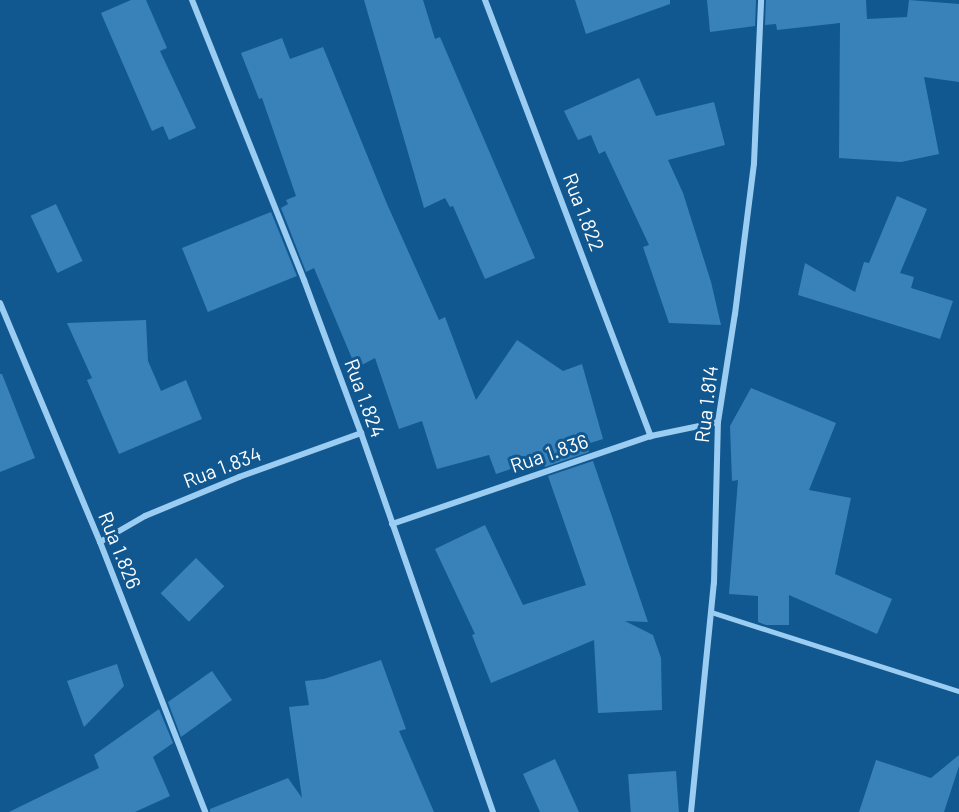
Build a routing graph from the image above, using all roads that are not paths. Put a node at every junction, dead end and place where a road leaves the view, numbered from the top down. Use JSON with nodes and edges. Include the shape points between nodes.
{"nodes":[{"id":1,"x":192,"y":0,"type":"edge"},
{"id":2,"x":485,"y":0,"type":"edge"},
{"id":3,"x":761,"y":0,"type":"edge"},
{"id":4,"x":0,"y":303,"type":"edge"},
{"id":5,"x":718,"y":422,"type":"junction"},
{"id":6,"x":361,"y":433,"type":"junction"},
{"id":7,"x":651,"y":436,"type":"junction"},
{"id":8,"x":392,"y":524,"type":"junction"},
{"id":9,"x":99,"y":542,"type":"junction"},
{"id":10,"x":711,"y":612,"type":"junction"},
{"id":11,"x":959,"y":691,"type":"edge"},
{"id":12,"x":205,"y":812,"type":"edge"},
{"id":13,"x":494,"y":812,"type":"edge"},
{"id":14,"x":691,"y":812,"type":"edge"}],
"edges":[{"from":1,"to":6,"type":"street","name":"Rua 1.824"},
{"from":2,"to":7,"type":"street","name":"Rua 1.822"},
{"from":3,"to":5,"type":"street","name":"Rua 1.814","via":[[754,163]]},
{"from":4,"to":9,"type":"street","name":"Rua 1.826"},
{"from":5,"to":7,"type":"street","name":"Rua 1.836"},
{"from":5,"to":10,"type":"street","name":"Rua 1.814"},
{"from":6,"to":8,"type":"street","name":"Rua 1.824"},
{"from":6,"to":9,"type":"street","name":"Rua 1.834","via":[[165,507]]},
{"from":7,"to":8,"type":"street","name":"Rua 1.836"},
{"from":8,"to":13,"type":"street","name":"Rua 1.824"},
{"from":9,"to":12,"type":"street","name":"Rua 1.826"},
{"from":10,"to":11,"type":"lane"},
{"from":10,"to":14,"type":"street","name":"Rua 1.814"}]}
